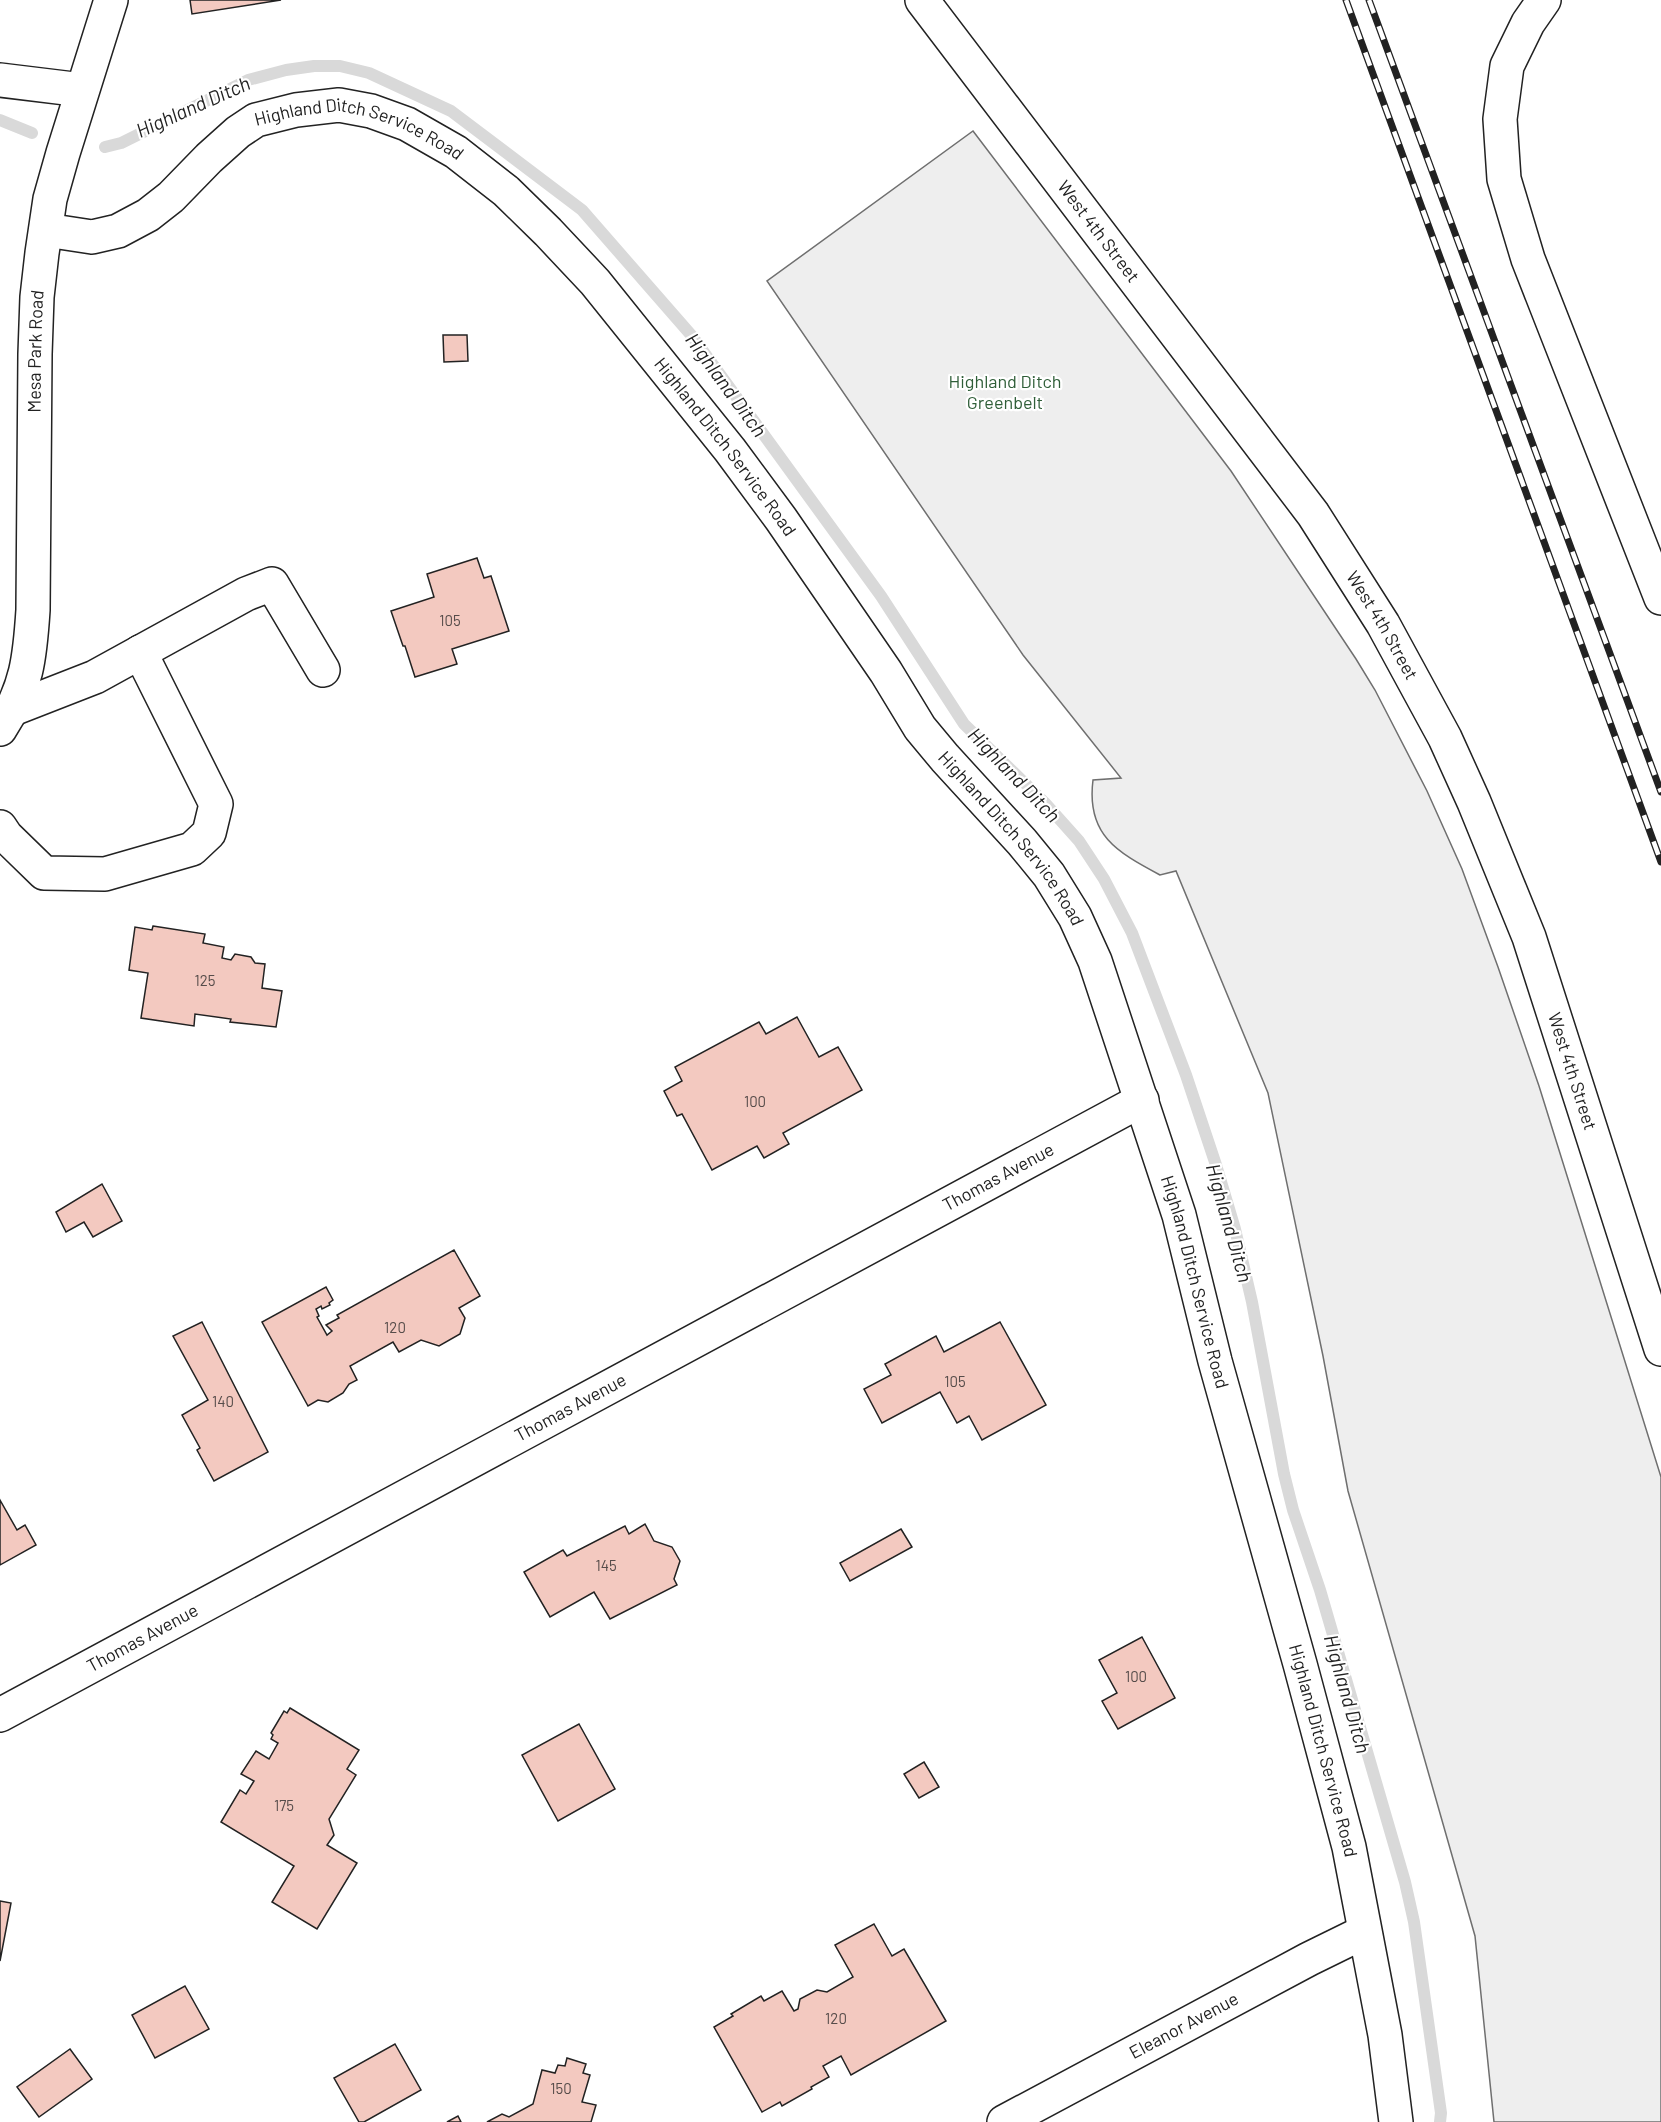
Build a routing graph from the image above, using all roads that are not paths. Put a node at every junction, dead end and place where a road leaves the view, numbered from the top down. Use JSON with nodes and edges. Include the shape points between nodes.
{"nodes":[{"id":1,"x":111,"y":0,"type":"edge"},
{"id":2,"x":922,"y":0,"type":"edge"},
{"id":3,"x":1544,"y":0,"type":"edge"},
{"id":4,"x":0,"y":80,"type":"edge"},
{"id":5,"x":82,"y":90,"type":"junction"},
{"id":6,"x":46,"y":230,"type":"junction"},
{"id":7,"x":1661,"y":598,"type":"edge"},
{"id":8,"x":140,"y":652,"type":"junction"},
{"id":9,"x":322,"y":670,"type":"dead end"},
{"id":10,"x":7,"y":719,"type":"edge"},
{"id":11,"x":0,"y":827,"type":"edge"},
{"id":12,"x":1142,"y":1100,"type":"junction"},
{"id":13,"x":1661,"y":1349,"type":"edge"},
{"id":14,"x":0,"y":1715,"type":"edge"},
{"id":15,"x":1364,"y":1932,"type":"junction"},
{"id":16,"x":1004,"y":2122,"type":"edge"},
{"id":17,"x":1396,"y":2122,"type":"edge"}],
"edges":[{"from":1,"to":5,"type":"street","name":"Mesa Park Road"},
{"from":2,"to":13,"type":"street","name":"West 4th Street","via":[[1313,514],[1383,624],[1445,738],[1529,937]]},
{"from":3,"to":7,"type":"street","via":[[1507,66],[1500,118],[1504,179],[1527,259]]},
{"from":4,"to":5,"type":"street"},
{"from":5,"to":6,"type":"street","name":"Mesa Park Road"},
{"from":6,"to":10,"type":"street","name":"Mesa Park Road","via":[[35,354],[31,648],[25,680]]},
{"from":6,"to":12,"type":"street","name":"Highland Ditch Service Road","via":[[92,237],[118,231],[171,197],[209,158],[256,120],[339,105],[372,111],[407,124],[456,152],[506,191],[595,282],[730,450],[886,672],[920,728],[1049,875],[1075,917],[1095,961]]},
{"from":8,"to":9,"type":"street","via":[[246,594],[272,584]]},
{"from":8,"to":10,"type":"street"},
{"from":8,"to":11,"type":"street","via":[[216,804],[209,833],[192,849],[105,874],[44,873]]},
{"from":12,"to":14,"type":"street","name":"Thomas Avenue"},
{"from":12,"to":15,"type":"street","name":"Highland Ditch Service Road","via":[[1179,1215],[1215,1361],[1349,1847]]},
{"from":15,"to":16,"type":"street","name":"Eleanor Avenue"},
{"from":15,"to":17,"type":"street","name":"Highland Ditch Service Road","via":[[1385,2035]]}]}
